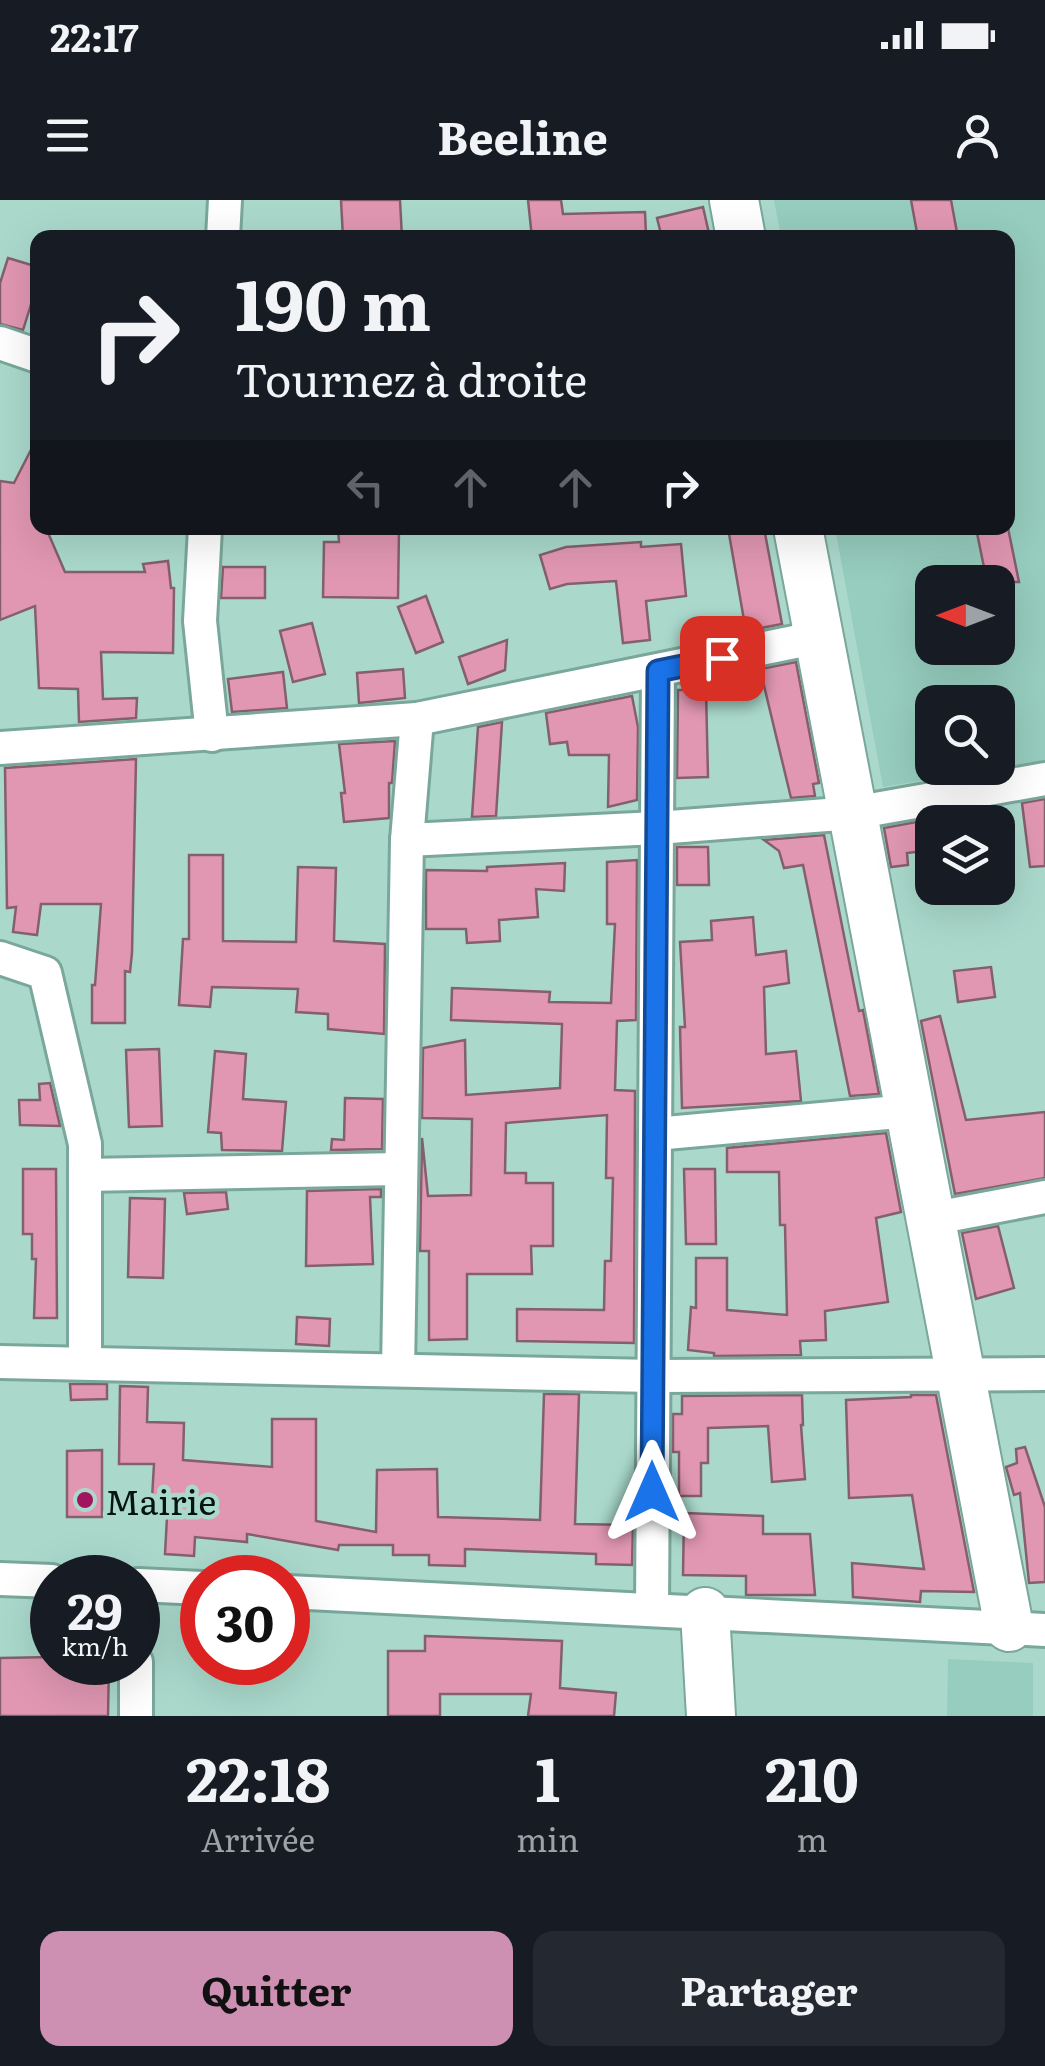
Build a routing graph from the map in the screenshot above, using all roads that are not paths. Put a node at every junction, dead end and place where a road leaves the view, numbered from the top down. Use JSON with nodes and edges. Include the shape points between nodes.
{"nodes":[{"id":1,"x":225,"y":200,"type":"edge"},
{"id":2,"x":734,"y":200,"type":"edge"},
{"id":3,"x":223,"y":230,"type":"edge"},
{"id":4,"x":740,"y":230,"type":"edge"},
{"id":5,"x":0,"y":343,"type":"edge"},
{"id":6,"x":30,"y":353,"type":"edge"},
{"id":7,"x":206,"y":535,"type":"edge"},
{"id":8,"x":799,"y":535,"type":"edge"},
{"id":9,"x":819,"y":637,"type":"junction"},
{"id":10,"x":658,"y":671,"type":"junction"},
{"id":11,"x":416,"y":719,"type":"junction"},
{"id":12,"x":212,"y":734,"type":"junction"},
{"id":13,"x":0,"y":748,"type":"edge"},
{"id":14,"x":1045,"y":778,"type":"edge"},
{"id":15,"x":853,"y":813,"type":"junction"},
{"id":16,"x":657,"y":828,"type":"junction"},
{"id":17,"x":408,"y":840,"type":"junction"},
{"id":18,"x":0,"y":958,"type":"edge"},
{"id":19,"x":910,"y":1111,"type":"junction"},
{"id":20,"x":655,"y":1134,"type":"junction"},
{"id":21,"x":399,"y":1170,"type":"junction"},
{"id":22,"x":85,"y":1175,"type":"junction"},
{"id":23,"x":1045,"y":1197,"type":"edge"},
{"id":24,"x":930,"y":1219,"type":"junction"},
{"id":25,"x":0,"y":1362,"type":"edge"},
{"id":26,"x":85,"y":1364,"type":"junction"},
{"id":27,"x":398,"y":1370,"type":"junction"},
{"id":28,"x":959,"y":1374,"type":"junction"},
{"id":29,"x":1045,"y":1374,"type":"edge"},
{"id":30,"x":654,"y":1376,"type":"junction"},
{"id":31,"x":0,"y":1579,"type":"edge"},
{"id":32,"x":30,"y":1580,"type":"edge"},
{"id":33,"x":310,"y":1593,"type":"edge"},
{"id":34,"x":652,"y":1610,"type":"junction"},
{"id":35,"x":705,"y":1612,"type":"junction"},
{"id":36,"x":1027,"y":1628,"type":"edge"},
{"id":37,"x":136,"y":1685,"type":"edge"},
{"id":38,"x":136,"y":1716,"type":"edge"},
{"id":39,"x":711,"y":1716,"type":"edge"}],
"edges":[{"from":1,"to":3,"type":"street"},
{"from":2,"to":4,"type":"street"},
{"from":5,"to":6,"type":"street"},
{"from":7,"to":12,"type":"street","via":[[200,621]]},
{"from":8,"to":9,"type":"street"},
{"from":9,"to":10,"type":"street"},
{"from":9,"to":15,"type":"street"},
{"from":10,"to":11,"type":"street"},
{"from":10,"to":16,"type":"street"},
{"from":11,"to":12,"type":"street"},
{"from":11,"to":17,"type":"street"},
{"from":12,"to":13,"type":"street"},
{"from":14,"to":15,"type":"street"},
{"from":15,"to":16,"type":"street"},
{"from":15,"to":19,"type":"street"},
{"from":16,"to":17,"type":"street"},
{"from":16,"to":20,"type":"street"},
{"from":17,"to":21,"type":"street"},
{"from":18,"to":22,"type":"street","via":[[45,973],[85,1144]]},
{"from":19,"to":20,"type":"street"},
{"from":19,"to":24,"type":"street"},
{"from":20,"to":30,"type":"street"},
{"from":21,"to":22,"type":"street"},
{"from":21,"to":27,"type":"street"},
{"from":22,"to":26,"type":"street"},
{"from":23,"to":24,"type":"street"},
{"from":24,"to":28,"type":"street"},
{"from":25,"to":26,"type":"street"},
{"from":26,"to":27,"type":"street"},
{"from":27,"to":30,"type":"street"},
{"from":28,"to":29,"type":"street"},
{"from":28,"to":30,"type":"street"},
{"from":28,"to":36,"type":"street"},
{"from":30,"to":34,"type":"street"},
{"from":31,"to":32,"type":"street"},
{"from":33,"to":34,"type":"street"},
{"from":34,"to":35,"type":"street"},
{"from":35,"to":36,"type":"street"},
{"from":35,"to":39,"type":"street"},
{"from":37,"to":38,"type":"street"}]}
